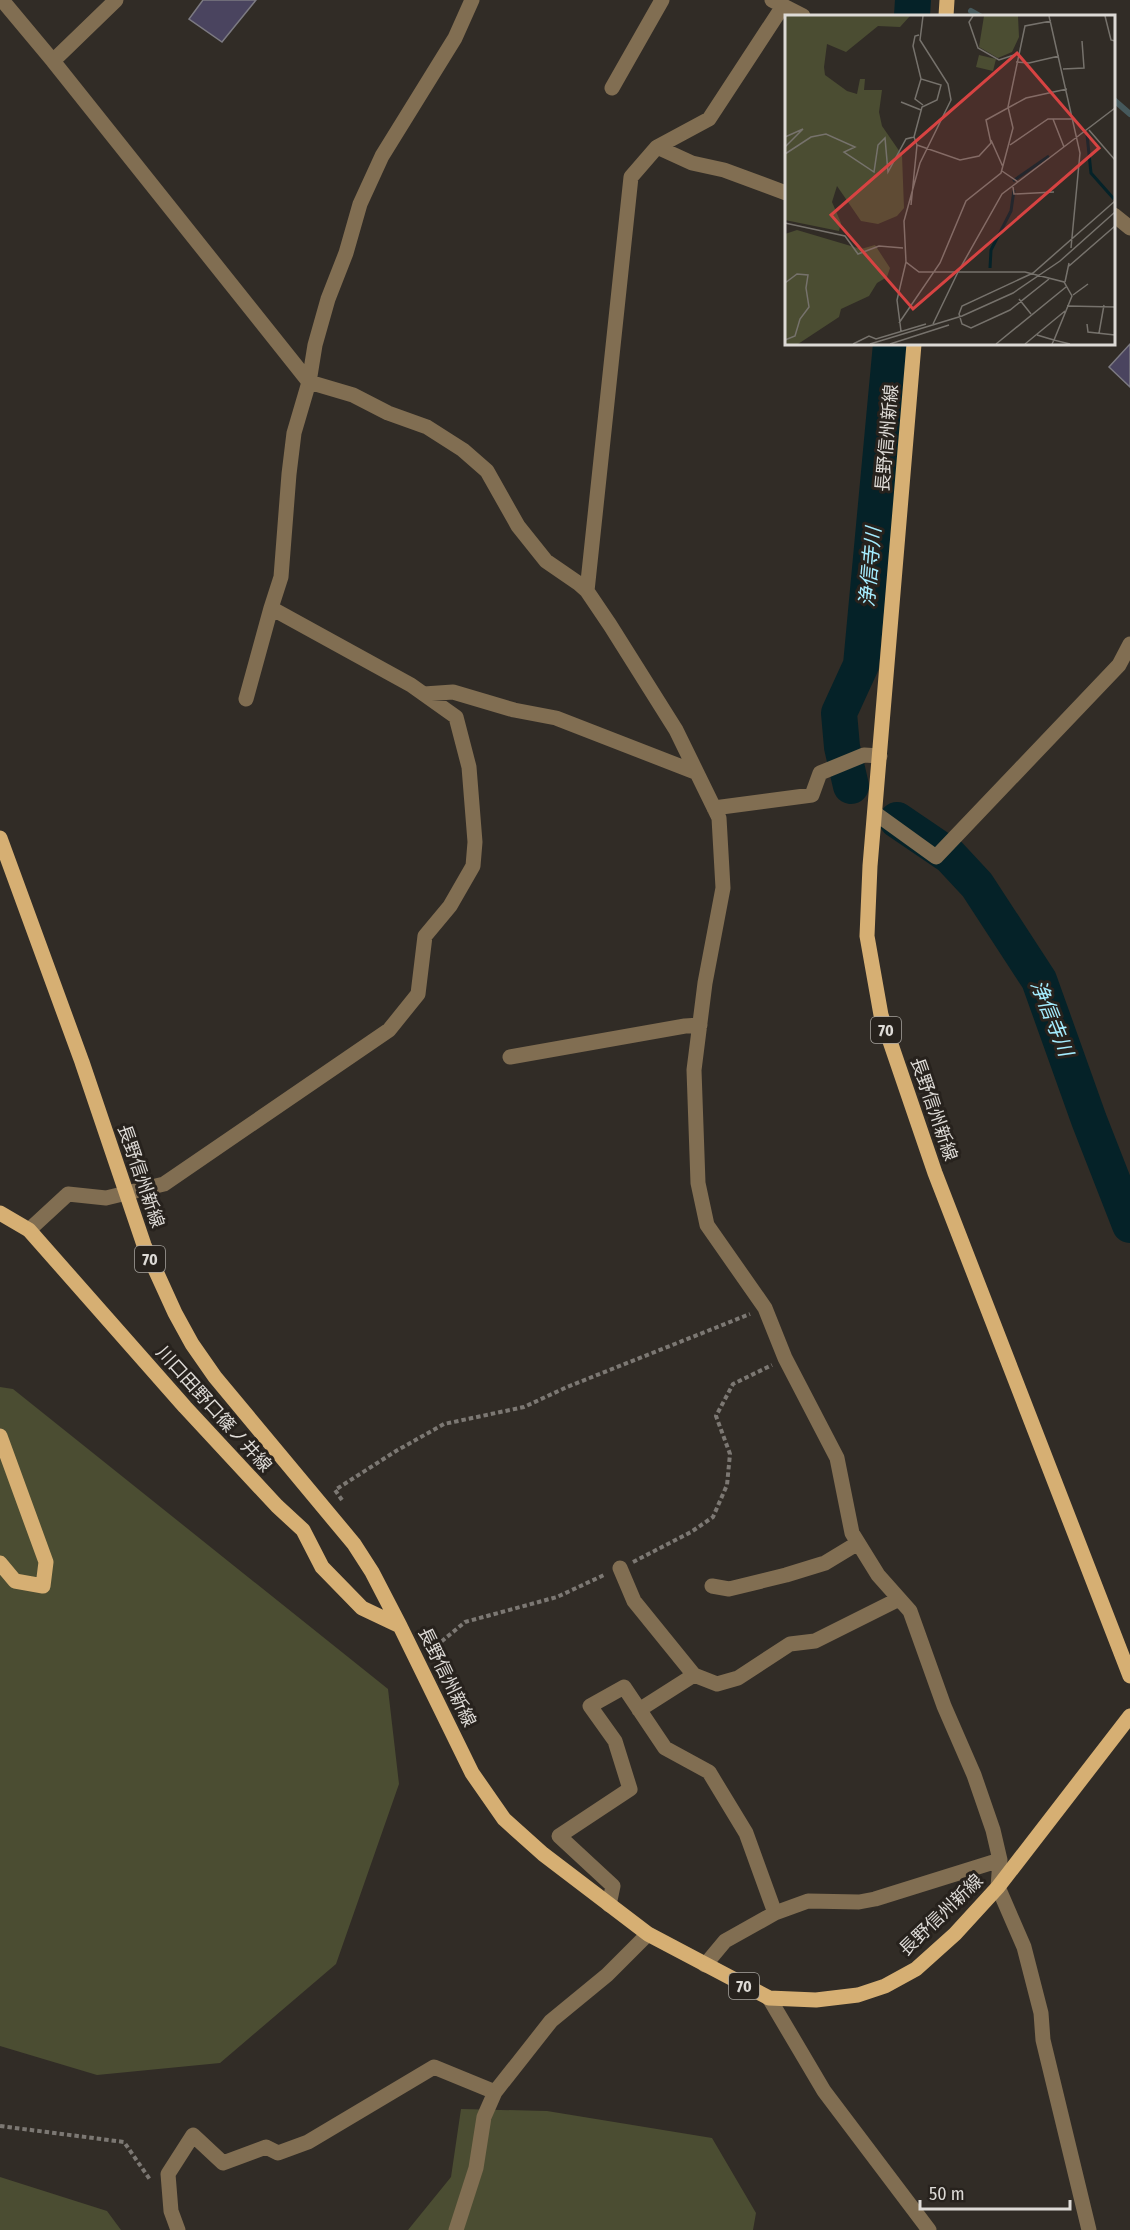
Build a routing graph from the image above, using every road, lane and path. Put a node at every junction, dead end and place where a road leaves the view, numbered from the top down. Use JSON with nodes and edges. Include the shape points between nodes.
{"nodes":[{"id":1,"x":116,"y":0,"type":"edge"},
{"id":2,"x":472,"y":0,"type":"edge"},
{"id":3,"x":662,"y":0,"type":"edge"},
{"id":4,"x":947,"y":0,"type":"edge"},
{"id":5,"x":778,"y":3,"type":"edge"},
{"id":6,"x":2,"y":8,"type":"edge"},
{"id":7,"x":801,"y":15,"type":"edge"},
{"id":8,"x":946,"y":15,"type":"edge"},
{"id":9,"x":53,"y":60,"type":"junction"},
{"id":10,"x":612,"y":88,"type":"dead end"},
{"id":11,"x":657,"y":147,"type":"junction"},
{"id":12,"x":785,"y":193,"type":"edge"},
{"id":13,"x":1115,"y":217,"type":"edge"},
{"id":14,"x":1130,"y":228,"type":"edge"},
{"id":15,"x":914,"y":345,"type":"edge"},
{"id":16,"x":309,"y":382,"type":"junction"},
{"id":17,"x":587,"y":591,"type":"junction"},
{"id":18,"x":271,"y":608,"type":"junction"},
{"id":19,"x":1130,"y":644,"type":"edge"},
{"id":20,"x":424,"y":694,"type":"junction"},
{"id":21,"x":246,"y":699,"type":"dead end"},
{"id":22,"x":872,"y":756,"type":"junction"},
{"id":23,"x":695,"y":772,"type":"junction"},
{"id":24,"x":714,"y":808,"type":"junction"},
{"id":25,"x":875,"y":813,"type":"junction"},
{"id":26,"x":0,"y":838,"type":"edge"},
{"id":27,"x":700,"y":1025,"type":"junction"},
{"id":28,"x":510,"y":1057,"type":"dead end"},
{"id":29,"x":0,"y":1213,"type":"edge"},
{"id":30,"x":29,"y":1230,"type":"junction"},
{"id":31,"x":765,"y":1308,"type":"junction"},
{"id":32,"x":785,"y":1358,"type":"junction"},
{"id":33,"x":0,"y":1436,"type":"edge"},
{"id":34,"x":348,"y":1508,"type":"dead end"},
{"id":35,"x":858,"y":1542,"type":"junction"},
{"id":36,"x":0,"y":1563,"type":"edge"},
{"id":37,"x":620,"y":1568,"type":"junction"},
{"id":38,"x":712,"y":1586,"type":"dead end"},
{"id":39,"x":899,"y":1599,"type":"junction"},
{"id":40,"x":400,"y":1626,"type":"junction"},
{"id":41,"x":417,"y":1661,"type":"junction"},
{"id":42,"x":694,"y":1674,"type":"junction"},
{"id":43,"x":1130,"y":1676,"type":"edge"},
{"id":44,"x":639,"y":1710,"type":"junction"},
{"id":45,"x":1130,"y":1716,"type":"edge"},
{"id":46,"x":1000,"y":1860,"type":"junction"},
{"id":47,"x":998,"y":1887,"type":"junction"},
{"id":48,"x":609,"y":1905,"type":"junction"},
{"id":49,"x":775,"y":1913,"type":"junction"},
{"id":50,"x":648,"y":1934,"type":"junction"},
{"id":51,"x":705,"y":1965,"type":"junction"},
{"id":52,"x":769,"y":1998,"type":"junction"},
{"id":53,"x":495,"y":2092,"type":"junction"},
{"id":54,"x":0,"y":2126,"type":"edge"},
{"id":55,"x":171,"y":2211,"type":"junction"},
{"id":56,"x":178,"y":2230,"type":"edge"},
{"id":57,"x":456,"y":2230,"type":"edge"},
{"id":58,"x":929,"y":2230,"type":"edge"},
{"id":59,"x":1089,"y":2230,"type":"edge"}],
"edges":[{"from":1,"to":9,"type":"street"},
{"from":2,"to":16,"type":"street","via":[[455,38],[382,156],[360,204],[328,298]]},
{"from":3,"to":10,"type":"street"},
{"from":4,"to":8,"type":"main road"},
{"from":5,"to":7,"type":"street"},
{"from":5,"to":11,"type":"street","via":[[709,119]]},
{"from":6,"to":9,"type":"street"},
{"from":9,"to":16,"type":"street"},
{"from":11,"to":12,"type":"street","via":[[692,163],[724,170]]},
{"from":11,"to":17,"type":"street","via":[[631,177]]},
{"from":13,"to":14,"type":"street"},
{"from":15,"to":22,"type":"main road","name":"長野信州新線","number":"70"},
{"from":16,"to":17,"type":"street","via":[[353,395],[427,427],[463,450],[487,471],[518,526],[546,561]]},
{"from":16,"to":18,"type":"street","via":[[294,433],[281,577]]},
{"from":17,"to":23,"type":"street","via":[[676,730]]},
{"from":18,"to":20,"type":"street"},
{"from":18,"to":21,"type":"street"},
{"from":19,"to":25,"type":"street","via":[[1119,665],[936,857]]},
{"from":20,"to":23,"type":"street","via":[[453,692],[556,718]]},
{"from":20,"to":30,"type":"street","via":[[456,717],[469,766],[475,843],[473,866],[450,906],[425,936],[418,994],[389,1030],[164,1184],[106,1198],[68,1194]]},
{"from":22,"to":24,"type":"street","via":[[820,773],[812,795]]},
{"from":22,"to":25,"type":"main road","name":"長野信州新線","number":"70"},
{"from":23,"to":24,"type":"street"},
{"from":24,"to":27,"type":"street","via":[[719,818],[723,888]]},
{"from":25,"to":43,"type":"main road","name":"長野信州新線","number":"70","via":[[867,936],[881,1015],[935,1173]]},
{"from":26,"to":40,"type":"main road","name":"長野信州新線","number":"70","via":[[144,1245],[175,1313],[215,1377],[354,1544]]},
{"from":27,"to":28,"type":"street"},
{"from":27,"to":31,"type":"street","via":[[694,1082],[698,1183],[707,1225]]},
{"from":29,"to":30,"type":"main road","name":"川口田野口篠ノ井線"},
{"from":30,"to":40,"type":"main road","name":"川口田野口篠ノ井線","via":[[185,1407],[303,1530],[322,1567],[362,1608]]},
{"from":31,"to":32,"type":"street"},
{"from":31,"to":34,"type":"path","via":[[524,1407],[444,1424],[335,1490]]},
{"from":32,"to":35,"type":"street","via":[[837,1458],[852,1533]]},
{"from":32,"to":37,"type":"path","via":[[733,1384],[716,1416],[730,1454],[727,1485],[713,1517]]},
{"from":33,"to":36,"type":"main road","via":[[46,1562],[43,1587],[15,1581]]},
{"from":35,"to":38,"type":"street","via":[[825,1563],[786,1575],[729,1589]]},
{"from":35,"to":39,"type":"street","via":[[878,1575]]},
{"from":37,"to":41,"type":"path","via":[[557,1597],[465,1622]]},
{"from":37,"to":42,"type":"street","via":[[634,1601]]},
{"from":39,"to":42,"type":"street","via":[[815,1641],[790,1644],[738,1678],[717,1684]]},
{"from":39,"to":46,"type":"street","via":[[910,1611],[974,1775]]},
{"from":40,"to":41,"type":"main road","name":"長野信州新線","number":"70"},
{"from":41,"to":48,"type":"main road","name":"長野信州新線","number":"70","via":[[472,1773],[504,1819]]},
{"from":42,"to":44,"type":"street"},
{"from":44,"to":48,"type":"street","via":[[624,1687],[590,1706],[615,1741],[630,1789],[559,1836],[613,1886]]},
{"from":44,"to":49,"type":"street","via":[[665,1748],[709,1772],[746,1833]]},
{"from":45,"to":47,"type":"main road","name":"長野信州新線","number":"70"},
{"from":46,"to":47,"type":"street"},
{"from":46,"to":49,"type":"street","via":[[875,1899],[807,1901]]},
{"from":47,"to":52,"type":"main road","name":"長野信州新線","number":"70","via":[[916,1969],[885,1986],[858,1995],[816,2000]]},
{"from":47,"to":59,"type":"street","via":[[1024,1947]]},
{"from":48,"to":50,"type":"main road","name":"長野信州新線","number":"70"},
{"from":49,"to":51,"type":"street","via":[[725,1941]]},
{"from":50,"to":51,"type":"main road","name":"長野信州新線","number":"70"},
{"from":50,"to":53,"type":"street","via":[[607,1975],[551,2021]]},
{"from":51,"to":52,"type":"main road","name":"長野信州新線","number":"70"},
{"from":52,"to":58,"type":"street","via":[[824,2091]]},
{"from":53,"to":55,"type":"street","via":[[434,2067],[308,2142],[278,2153],[266,2147],[223,2163],[193,2135],[168,2174]]},
{"from":53,"to":57,"type":"street","via":[[484,2118],[476,2168]]},
{"from":54,"to":55,"type":"path","via":[[124,2142]]},
{"from":55,"to":56,"type":"street"}]}
